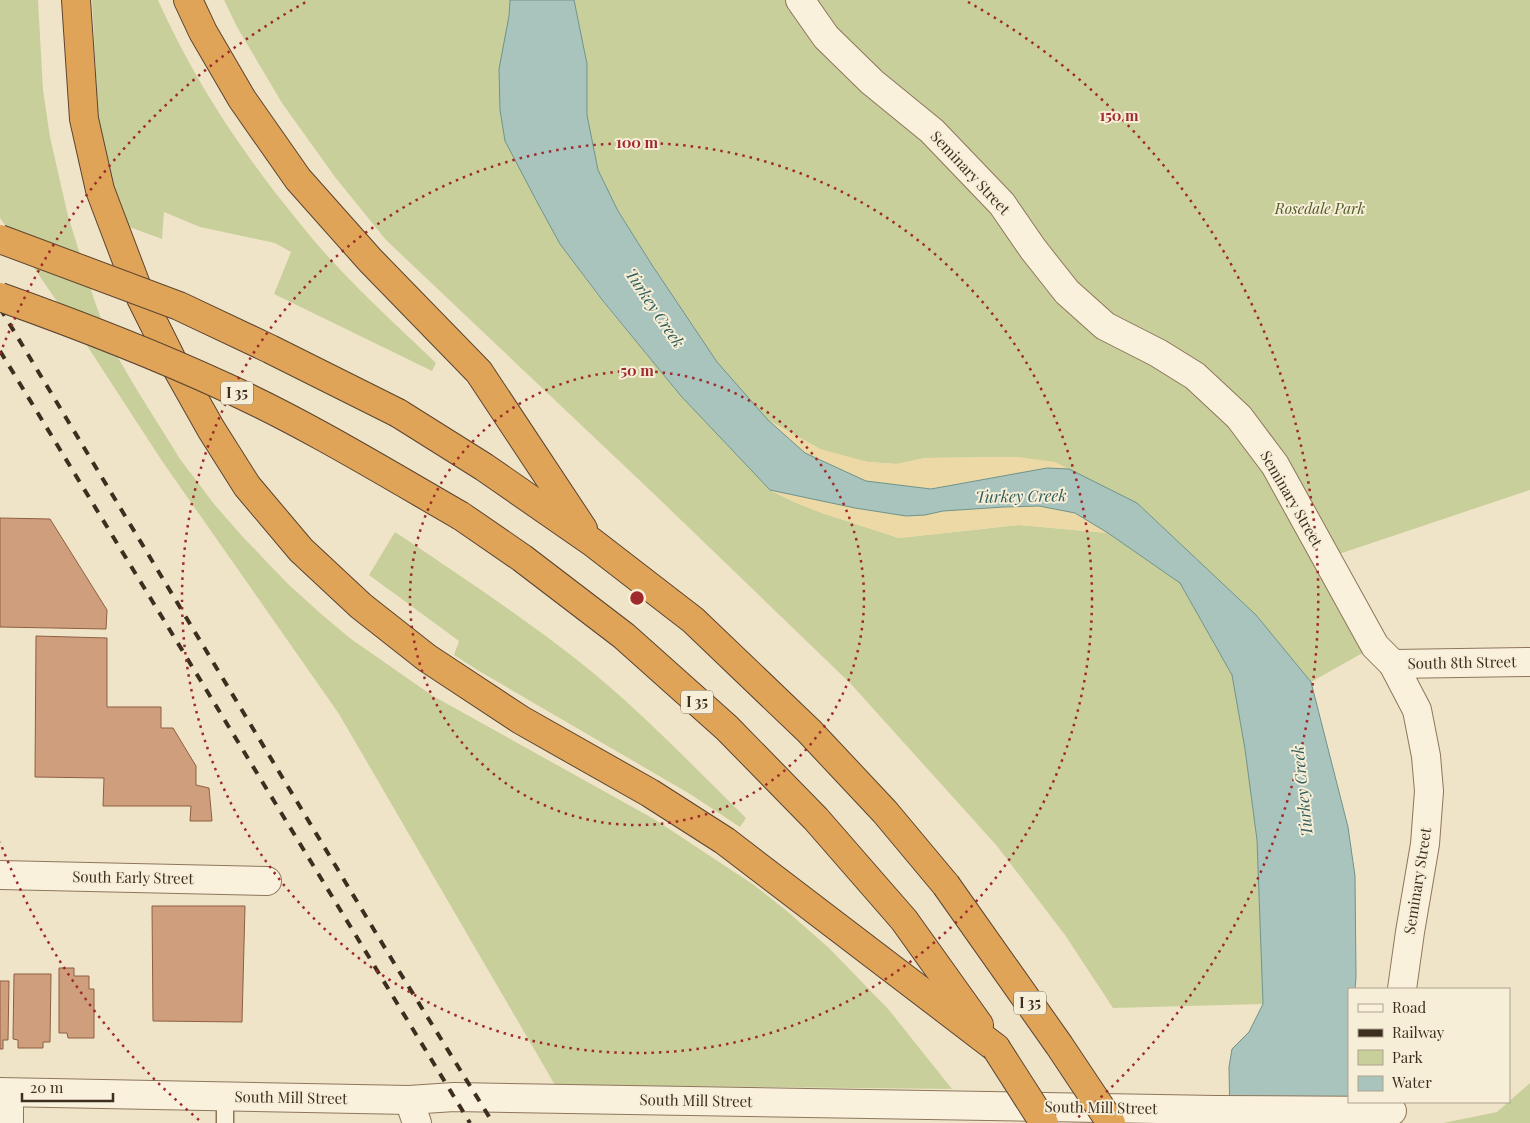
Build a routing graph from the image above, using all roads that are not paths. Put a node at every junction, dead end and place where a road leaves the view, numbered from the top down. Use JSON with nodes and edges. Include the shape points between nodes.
{"nodes":[{"id":1,"x":76,"y":0,"type":"edge"},
{"id":2,"x":188,"y":0,"type":"edge"},
{"id":3,"x":800,"y":0,"type":"edge"},
{"id":4,"x":0,"y":239,"type":"edge"},
{"id":5,"x":0,"y":297,"type":"edge"},
{"id":6,"x":592,"y":542,"type":"junction"},
{"id":7,"x":1530,"y":662,"type":"edge"},
{"id":8,"x":1393,"y":664,"type":"junction"},
{"id":9,"x":0,"y":875,"type":"edge"},
{"id":10,"x":267,"y":881,"type":"dead end"},
{"id":11,"x":1402,"y":988,"type":"edge"},
{"id":12,"x":996,"y":1048,"type":"junction"},
{"id":13,"x":5,"y":1092,"type":"edge"},
{"id":14,"x":225,"y":1096,"type":"junction"},
{"id":15,"x":413,"y":1111,"type":"edge"},
{"id":16,"x":1392,"y":1112,"type":"edge"},
{"id":17,"x":9,"y":1123,"type":"edge"},
{"id":18,"x":225,"y":1123,"type":"edge"},
{"id":19,"x":1044,"y":1123,"type":"edge"},
{"id":20,"x":1111,"y":1123,"type":"edge"}],
"edges":[{"from":1,"to":12,"type":"highway","via":[[84,119],[100,190],[145,306],[171,358],[247,486],[300,550],[361,606],[427,658],[521,720],[650,793],[725,841]]},
{"from":2,"to":6,"type":"highway","via":[[242,99],[298,179],[370,260],[479,372]]},
{"from":3,"to":8,"type":"street","name":"Seminary Street","via":[[826,36],[865,76],[932,131],[1002,204],[1067,292],[1105,326],[1158,352],[1195,376],[1239,417],[1275,465],[1375,646]]},
{"from":4,"to":6,"type":"highway","number":"I 35","bridge":true,"via":[[179,306],[398,413],[484,467]]},
{"from":5,"to":12,"type":"highway","number":"I 35","bridge":true,"via":[[94,331],[226,387],[339,445],[461,516],[522,558],[624,636],[726,728],[816,819],[904,920]]},
{"from":6,"to":20,"type":"highway","number":"I 35","bridge":true,"via":[[692,620],[809,731],[885,812],[946,885]]},
{"from":7,"to":8,"type":"street","name":"South 8th Street"},
{"from":8,"to":11,"type":"street","name":"Seminary Street","via":[[1418,710],[1429,791],[1425,844]]},
{"from":9,"to":10,"type":"street","name":"South Early Street"},
{"from":12,"to":19,"type":"highway","number":"I 35","bridge":true},
{"from":13,"to":14,"type":"street","name":"South Mill Street"},
{"from":13,"to":17,"type":"street"},
{"from":14,"to":15,"type":"street","name":"South Mill Street"},
{"from":14,"to":18,"type":"lane"},
{"from":15,"to":16,"type":"street","name":"South Mill Street","via":[[454,1097]]}]}
